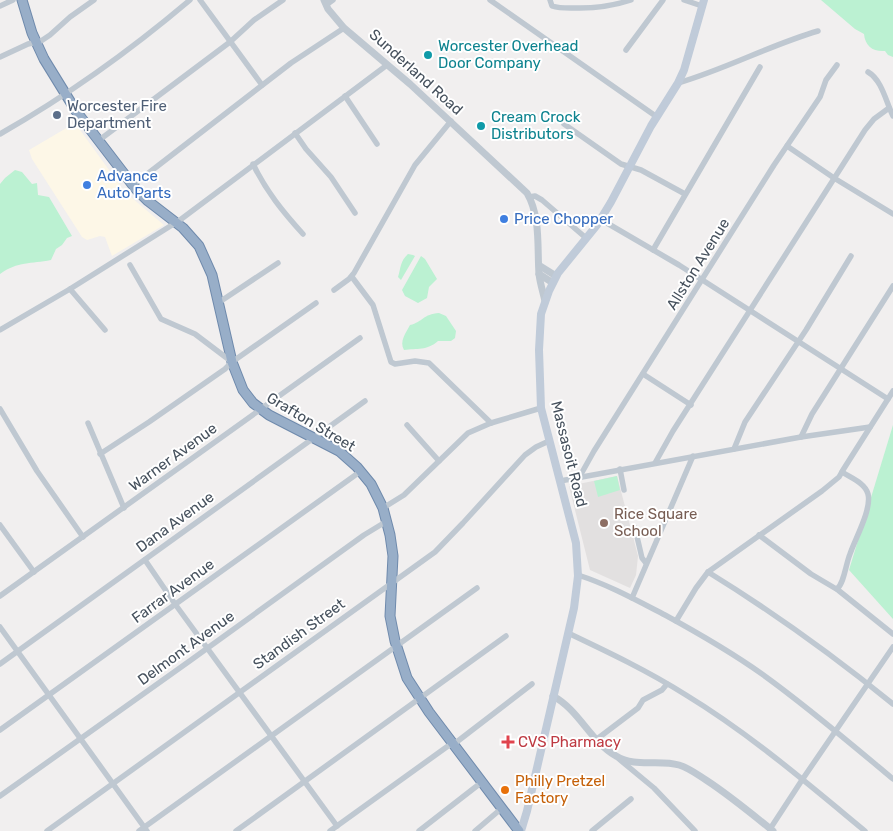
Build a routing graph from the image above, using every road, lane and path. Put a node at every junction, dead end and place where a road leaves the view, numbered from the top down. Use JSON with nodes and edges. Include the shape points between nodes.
{"nodes":[{"id":1,"x":13,"y":0,"type":"edge"},
{"id":2,"x":22,"y":0,"type":"edge"},
{"id":3,"x":94,"y":0,"type":"edge"},
{"id":4,"x":190,"y":0,"type":"edge"},
{"id":5,"x":200,"y":0,"type":"edge"},
{"id":6,"x":283,"y":0,"type":"edge"},
{"id":7,"x":333,"y":0,"type":"edge"},
{"id":8,"x":490,"y":0,"type":"edge"},
{"id":9,"x":550,"y":0,"type":"edge"},
{"id":10,"x":586,"y":0,"type":"edge"},
{"id":11,"x":631,"y":0,"type":"edge"},
{"id":12,"x":663,"y":0,"type":"edge"},
{"id":13,"x":684,"y":0,"type":"edge"},
{"id":14,"x":325,"y":2,"type":"edge"},
{"id":15,"x":703,"y":3,"type":"edge"},
{"id":16,"x":0,"y":6,"type":"edge"},
{"id":17,"x":582,"y":8,"type":"junction"},
{"id":18,"x":344,"y":28,"type":"junction"},
{"id":19,"x":818,"y":31,"type":"dead end"},
{"id":20,"x":36,"y":42,"type":"junction"},
{"id":21,"x":230,"y":42,"type":"junction"},
{"id":22,"x":626,"y":50,"type":"dead end"},
{"id":23,"x":0,"y":57,"type":"edge"},
{"id":24,"x":387,"y":65,"type":"junction"},
{"id":25,"x":837,"y":65,"type":"dead end"},
{"id":26,"x":760,"y":67,"type":"dead end"},
{"id":27,"x":868,"y":72,"type":"dead end"},
{"id":28,"x":678,"y":83,"type":"junction"},
{"id":29,"x":262,"y":85,"type":"junction"},
{"id":30,"x":65,"y":95,"type":"junction"},
{"id":31,"x":345,"y":96,"type":"junction"},
{"id":32,"x":889,"y":108,"type":"junction"},
{"id":33,"x":893,"y":116,"type":"edge"},
{"id":34,"x":656,"y":117,"type":"junction"},
{"id":35,"x":451,"y":121,"type":"junction"},
{"id":36,"x":564,"y":124,"type":"dead end"},
{"id":37,"x":295,"y":133,"type":"junction"},
{"id":38,"x":0,"y":134,"type":"edge"},
{"id":39,"x":98,"y":141,"type":"junction"},
{"id":40,"x":377,"y":144,"type":"dead end"},
{"id":41,"x":787,"y":146,"type":"junction"},
{"id":42,"x":253,"y":164,"type":"junction"},
{"id":43,"x":630,"y":166,"type":"junction"},
{"id":44,"x":834,"y":178,"type":"junction"},
{"id":45,"x":133,"y":185,"type":"junction"},
{"id":46,"x":685,"y":194,"type":"junction"},
{"id":47,"x":529,"y":197,"type":"junction"},
{"id":48,"x":355,"y":213,"type":"dead end"},
{"id":49,"x":893,"y":214,"type":"edge"},
{"id":50,"x":600,"y":219,"type":"junction"},
{"id":51,"x":177,"y":222,"type":"junction"},
{"id":52,"x":303,"y":234,"type":"dead end"},
{"id":53,"x":586,"y":238,"type":"junction"},
{"id":54,"x":653,"y":250,"type":"junction"},
{"id":55,"x":851,"y":256,"type":"dead end"},
{"id":56,"x":278,"y":263,"type":"dead end"},
{"id":57,"x":130,"y":265,"type":"dead end"},
{"id":58,"x":539,"y":270,"type":"junction"},
{"id":59,"x":352,"y":277,"type":"junction"},
{"id":60,"x":555,"y":280,"type":"junction"},
{"id":61,"x":702,"y":281,"type":"junction"},
{"id":62,"x":893,"y":286,"type":"edge"},
{"id":63,"x":70,"y":289,"type":"junction"},
{"id":64,"x":334,"y":290,"type":"dead end"},
{"id":65,"x":545,"y":301,"type":"junction"},
{"id":66,"x":218,"y":303,"type":"junction"},
{"id":67,"x":316,"y":303,"type":"dead end"},
{"id":68,"x":750,"y":311,"type":"junction"},
{"id":69,"x":0,"y":330,"type":"edge"},
{"id":70,"x":106,"y":330,"type":"dead end"},
{"id":71,"x":360,"y":338,"type":"dead end"},
{"id":72,"x":799,"y":342,"type":"junction"},
{"id":73,"x":232,"y":362,"type":"junction"},
{"id":74,"x":841,"y":368,"type":"junction"},
{"id":75,"x":643,"y":374,"type":"junction"},
{"id":76,"x":893,"y":391,"type":"edge"},
{"id":77,"x":888,"y":399,"type":"junction"},
{"id":78,"x":365,"y":401,"type":"dead end"},
{"id":79,"x":691,"y":405,"type":"junction"},
{"id":80,"x":542,"y":408,"type":"junction"},
{"id":81,"x":0,"y":409,"type":"edge"},
{"id":82,"x":260,"y":409,"type":"junction"},
{"id":83,"x":491,"y":422,"type":"junction"},
{"id":84,"x":88,"y":423,"type":"dead end"},
{"id":85,"x":408,"y":425,"type":"dead end"},
{"id":86,"x":870,"y":427,"type":"junction"},
{"id":87,"x":313,"y":437,"type":"junction"},
{"id":88,"x":800,"y":437,"type":"junction"},
{"id":89,"x":549,"y":441,"type":"junction"},
{"id":90,"x":734,"y":449,"type":"junction"},
{"id":91,"x":100,"y":454,"type":"junction"},
{"id":92,"x":693,"y":456,"type":"junction"},
{"id":93,"x":439,"y":460,"type":"junction"},
{"id":94,"x":655,"y":463,"type":"junction"},
{"id":95,"x":620,"y":469,"type":"junction"},
{"id":96,"x":361,"y":471,"type":"junction"},
{"id":97,"x":842,"y":472,"type":"junction"},
{"id":98,"x":580,"y":476,"type":"junction"},
{"id":99,"x":560,"y":481,"type":"junction"},
{"id":100,"x":624,"y":490,"type":"dead end"},
{"id":101,"x":124,"y":508,"type":"junction"},
{"id":102,"x":383,"y":508,"type":"junction"},
{"id":103,"x":387,"y":521,"type":"junction"},
{"id":104,"x":0,"y":525,"type":"edge"},
{"id":105,"x":635,"y":528,"type":"dead end"},
{"id":106,"x":759,"y":535,"type":"junction"},
{"id":107,"x":83,"y":537,"type":"junction"},
{"id":108,"x":144,"y":560,"type":"junction"},
{"id":109,"x":646,"y":563,"type":"junction"},
{"id":110,"x":34,"y":572,"type":"junction"},
{"id":111,"x":708,"y":572,"type":"junction"},
{"id":112,"x":578,"y":575,"type":"junction"},
{"id":113,"x":391,"y":584,"type":"junction"},
{"id":114,"x":477,"y":588,"type":"dead end"},
{"id":115,"x":837,"y":590,"type":"junction"},
{"id":116,"x":0,"y":596,"type":"edge"},
{"id":117,"x":632,"y":598,"type":"junction"},
{"id":118,"x":175,"y":604,"type":"junction"},
{"id":119,"x":676,"y":621,"type":"junction"},
{"id":120,"x":0,"y":626,"type":"edge"},
{"id":121,"x":568,"y":633,"type":"junction"},
{"id":122,"x":893,"y":634,"type":"edge"},
{"id":123,"x":506,"y":636,"type":"dead end"},
{"id":124,"x":397,"y":646,"type":"junction"},
{"id":125,"x":893,"y":647,"type":"edge"},
{"id":126,"x":208,"y":648,"type":"junction"},
{"id":127,"x":18,"y":651,"type":"junction"},
{"id":128,"x":0,"y":664,"type":"edge"},
{"id":129,"x":867,"y":683,"type":"junction"},
{"id":130,"x":532,"y":684,"type":"dead end"},
{"id":131,"x":667,"y":684,"type":"junction"},
{"id":132,"x":240,"y":692,"type":"junction"},
{"id":133,"x":49,"y":695,"type":"junction"},
{"id":134,"x":553,"y":696,"type":"junction"},
{"id":135,"x":419,"y":697,"type":"junction"},
{"id":136,"x":893,"y":704,"type":"edge"},
{"id":137,"x":0,"y":730,"type":"edge"},
{"id":138,"x":835,"y":731,"type":"junction"},
{"id":139,"x":271,"y":736,"type":"junction"},
{"id":140,"x":81,"y":739,"type":"junction"},
{"id":141,"x":597,"y":739,"type":"junction"},
{"id":142,"x":454,"y":744,"type":"junction"},
{"id":143,"x":616,"y":756,"type":"junction"},
{"id":144,"x":893,"y":779,"type":"edge"},
{"id":145,"x":802,"y":780,"type":"junction"},
{"id":146,"x":304,"y":782,"type":"junction"},
{"id":147,"x":482,"y":782,"type":"junction"},
{"id":148,"x":113,"y":783,"type":"junction"},
{"id":149,"x":0,"y":796,"type":"edge"},
{"id":150,"x":631,"y":799,"type":"dead end"},
{"id":151,"x":502,"y":808,"type":"junction"},
{"id":152,"x":338,"y":826,"type":"junction"},
{"id":153,"x":143,"y":830,"type":"edge"},
{"id":154,"x":771,"y":830,"type":"edge"},
{"id":155,"x":47,"y":831,"type":"edge"},
{"id":156,"x":236,"y":831,"type":"edge"},
{"id":157,"x":330,"y":831,"type":"edge"},
{"id":158,"x":419,"y":831,"type":"edge"},
{"id":159,"x":475,"y":831,"type":"edge"},
{"id":160,"x":520,"y":831,"type":"edge"},
{"id":161,"x":592,"y":831,"type":"edge"},
{"id":162,"x":695,"y":831,"type":"edge"},
{"id":163,"x":865,"y":831,"type":"edge"}],
"edges":[{"from":1,"to":16,"type":"street"},
{"from":2,"to":20,"type":"highway","name":"Grafton Street"},
{"from":3,"to":20,"type":"street","via":[[42,41]]},
{"from":4,"to":30,"type":"street"},
{"from":5,"to":21,"type":"street"},
{"from":6,"to":21,"type":"street"},
{"from":7,"to":14,"type":"street"},
{"from":8,"to":34,"type":"street"},
{"from":9,"to":17,"type":"street","via":[[555,7]]},
{"from":10,"to":17,"type":"street"},
{"from":11,"to":17,"type":"street","via":[[605,7]]},
{"from":12,"to":22,"type":"street"},
{"from":13,"to":15,"type":"street"},
{"from":14,"to":18,"type":"street","name":"Sunderland Road"},
{"from":15,"to":28,"type":"main road","name":"Massasoit Road"},
{"from":18,"to":24,"type":"street","name":"Sunderland Road"},
{"from":18,"to":29,"type":"street"},
{"from":19,"to":28,"type":"street"},
{"from":20,"to":23,"type":"street"},
{"from":20,"to":30,"type":"highway","name":"Grafton Street"},
{"from":21,"to":29,"type":"street"},
{"from":21,"to":39,"type":"street"},
{"from":24,"to":31,"type":"street"},
{"from":24,"to":35,"type":"street","name":"Sunderland Road"},
{"from":25,"to":41,"type":"street","name":"Allston Avenue"},
{"from":26,"to":46,"type":"street"},
{"from":27,"to":32,"type":"street","via":[[880,85]]},
{"from":28,"to":34,"type":"main road","name":"Massasoit Road"},
{"from":29,"to":45,"type":"street"},
{"from":30,"to":38,"type":"street"},
{"from":30,"to":39,"type":"highway","name":"Grafton Street"},
{"from":31,"to":37,"type":"street"},
{"from":31,"to":40,"type":"street"},
{"from":32,"to":33,"type":"street"},
{"from":32,"to":44,"type":"street","via":[[869,123]]},
{"from":34,"to":43,"type":"main road","name":"Massasoit Road"},
{"from":35,"to":47,"type":"street","name":"Sunderland Road"},
{"from":35,"to":59,"type":"street","via":[[415,165]]},
{"from":36,"to":43,"type":"street","via":[[621,164]]},
{"from":37,"to":42,"type":"street"},
{"from":37,"to":48,"type":"street"},
{"from":39,"to":45,"type":"highway","name":"Grafton Street"},
{"from":41,"to":44,"type":"street"},
{"from":41,"to":61,"type":"street","name":"Allston Avenue"},
{"from":42,"to":51,"type":"street"},
{"from":42,"to":52,"type":"street","via":[[268,191]]},
{"from":43,"to":46,"type":"street"},
{"from":43,"to":50,"type":"main road","name":"Massasoit Road"},
{"from":44,"to":49,"type":"street"},
{"from":44,"to":68,"type":"street"},
{"from":45,"to":51,"type":"highway","name":"Grafton Street","via":[[148,201]]},
{"from":46,"to":54,"type":"street"},
{"from":47,"to":53,"type":"street","via":[[542,200]]},
{"from":47,"to":58,"type":"street","name":"Sunderland Road","via":[[535,219]]},
{"from":50,"to":53,"type":"main road","name":"Massasoit Road"},
{"from":50,"to":54,"type":"street"},
{"from":51,"to":63,"type":"street"},
{"from":51,"to":66,"type":"highway","name":"Grafton Street","via":[[202,252],[212,275]]},
{"from":53,"to":60,"type":"main road","name":"Massasoit Road"},
{"from":54,"to":61,"type":"street"},
{"from":55,"to":72,"type":"street"},
{"from":56,"to":66,"type":"street"},
{"from":57,"to":73,"type":"street","via":[[161,319],[195,334]]},
{"from":58,"to":60,"type":"street"},
{"from":58,"to":65,"type":"street","name":"Sunderland Road"},
{"from":59,"to":64,"type":"street"},
{"from":59,"to":83,"type":"street","via":[[373,305],[390,362],[429,362]]},
{"from":60,"to":65,"type":"main road","name":"Massasoit Road"},
{"from":61,"to":68,"type":"street"},
{"from":61,"to":75,"type":"street","name":"Allston Avenue"},
{"from":62,"to":74,"type":"street"},
{"from":63,"to":69,"type":"street"},
{"from":63,"to":70,"type":"street"},
{"from":65,"to":80,"type":"main road","name":"Massasoit Road","via":[[539,340]]},
{"from":66,"to":73,"type":"highway","name":"Grafton Street"},
{"from":67,"to":73,"type":"street"},
{"from":68,"to":72,"type":"street"},
{"from":68,"to":79,"type":"street"},
{"from":71,"to":82,"type":"street","name":"Warner Avenue"},
{"from":72,"to":74,"type":"street"},
{"from":72,"to":90,"type":"street","via":[[745,422]]},
{"from":73,"to":82,"type":"highway","name":"Grafton Street","via":[[243,390]]},
{"from":73,"to":91,"type":"street"},
{"from":74,"to":77,"type":"street"},
{"from":74,"to":88,"type":"street"},
{"from":75,"to":79,"type":"street"},
{"from":75,"to":98,"type":"street","name":"Allston Avenue"},
{"from":76,"to":77,"type":"street"},
{"from":77,"to":86,"type":"street"},
{"from":78,"to":87,"type":"street","name":"Dana Avenue"},
{"from":79,"to":94,"type":"street"},
{"from":80,"to":83,"type":"street"},
{"from":80,"to":89,"type":"main road","name":"Massasoit Road"},
{"from":81,"to":107,"type":"street","via":[[40,476]]},
{"from":82,"to":87,"type":"highway","name":"Grafton Street"},
{"from":82,"to":101,"type":"street","name":"Warner Avenue"},
{"from":83,"to":93,"type":"street","via":[[464,436]]},
{"from":84,"to":91,"type":"street"},
{"from":85,"to":93,"type":"street"},
{"from":86,"to":88,"type":"street"},
{"from":86,"to":97,"type":"street"},
{"from":87,"to":96,"type":"highway","name":"Grafton Street","via":[[338,451]]},
{"from":87,"to":108,"type":"street","name":"Dana Avenue"},
{"from":88,"to":90,"type":"street"},
{"from":89,"to":99,"type":"main road","name":"Massasoit Road"},
{"from":89,"to":113,"type":"street","name":"Standish Street","via":[[525,455],[438,550]]},
{"from":90,"to":92,"type":"street"},
{"from":91,"to":101,"type":"street"},
{"from":92,"to":94,"type":"street"},
{"from":92,"to":109,"type":"street"},
{"from":93,"to":102,"type":"street","via":[[404,496]]},
{"from":94,"to":95,"type":"street"},
{"from":95,"to":98,"type":"street"},
{"from":95,"to":100,"type":"street"},
{"from":96,"to":102,"type":"highway","name":"Grafton Street","via":[[372,484]]},
{"from":96,"to":118,"type":"street","name":"Farrar Avenue"},
{"from":97,"to":106,"type":"street","via":[[822,491]]},
{"from":97,"to":115,"type":"street","via":[[864,487],[869,502]]},
{"from":98,"to":99,"type":"street"},
{"from":99,"to":112,"type":"main road","name":"Massasoit Road","via":[[575,535]]},
{"from":101,"to":107,"type":"street","name":"Warner Avenue"},
{"from":102,"to":103,"type":"highway","name":"Grafton Street"},
{"from":103,"to":113,"type":"highway","name":"Grafton Street","via":[[392,549]]},
{"from":103,"to":126,"type":"street","name":"Delmont Avenue"},
{"from":104,"to":110,"type":"street"},
{"from":105,"to":109,"type":"street"},
{"from":106,"to":111,"type":"street"},
{"from":106,"to":115,"type":"street"},
{"from":107,"to":110,"type":"street","name":"Warner Avenue"},
{"from":108,"to":118,"type":"street"},
{"from":108,"to":127,"type":"street","name":"Dana Avenue"},
{"from":109,"to":117,"type":"street"},
{"from":110,"to":116,"type":"street","name":"Warner Avenue"},
{"from":111,"to":119,"type":"street"},
{"from":111,"to":129,"type":"street","via":[[797,630]]},
{"from":112,"to":117,"type":"street"},
{"from":112,"to":121,"type":"main road","name":"Massasoit Road"},
{"from":113,"to":124,"type":"highway","name":"Grafton Street","via":[[390,616]]},
{"from":113,"to":132,"type":"street","name":"Standish Street"},
{"from":114,"to":124,"type":"street"},
{"from":115,"to":122,"type":"street"},
{"from":117,"to":119,"type":"street"},
{"from":118,"to":126,"type":"street"},
{"from":118,"to":133,"type":"street","name":"Farrar Avenue"},
{"from":119,"to":138,"type":"street","via":[[762,674]]},
{"from":120,"to":127,"type":"street"},
{"from":121,"to":131,"type":"street"},
{"from":121,"to":134,"type":"main road","name":"Massasoit Road"},
{"from":123,"to":135,"type":"street"},
{"from":124,"to":135,"type":"highway","name":"Grafton Street","via":[[408,678]]},
{"from":124,"to":139,"type":"street"},
{"from":125,"to":129,"type":"street"},
{"from":126,"to":132,"type":"street"},
{"from":126,"to":140,"type":"street","name":"Delmont Avenue"},
{"from":127,"to":128,"type":"street","name":"Dana Avenue"},
{"from":127,"to":133,"type":"street"},
{"from":129,"to":136,"type":"street"},
{"from":129,"to":138,"type":"street"},
{"from":130,"to":142,"type":"street"},
{"from":131,"to":141,"type":"street"},
{"from":131,"to":145,"type":"street","via":[[721,718]]},
{"from":132,"to":139,"type":"street"},
{"from":132,"to":148,"type":"street","name":"Standish Street"},
{"from":133,"to":137,"type":"street","name":"Farrar Avenue"},
{"from":133,"to":140,"type":"street"},
{"from":134,"to":141,"type":"street","via":[[570,708]]},
{"from":134,"to":160,"type":"main road","name":"Massasoit Road"},
{"from":135,"to":142,"type":"highway","name":"Grafton Street"},
{"from":135,"to":146,"type":"street"},
{"from":138,"to":144,"type":"street"},
{"from":138,"to":145,"type":"street"},
{"from":139,"to":146,"type":"street"},
{"from":139,"to":153,"type":"street"},
{"from":140,"to":148,"type":"street"},
{"from":140,"to":149,"type":"street","name":"Delmont Avenue"},
{"from":141,"to":143,"type":"street"},
{"from":142,"to":147,"type":"highway","name":"Grafton Street"},
{"from":142,"to":152,"type":"street"},
{"from":143,"to":154,"type":"street","via":[[647,764],[680,765],[717,787]]},
{"from":143,"to":162,"type":"street","via":[[654,788]]},
{"from":145,"to":154,"type":"street"},
{"from":145,"to":163,"type":"street"},
{"from":146,"to":152,"type":"street"},
{"from":146,"to":156,"type":"street"},
{"from":147,"to":151,"type":"highway","name":"Grafton Street"},
{"from":147,"to":158,"type":"street"},
{"from":148,"to":153,"type":"street"},
{"from":148,"to":155,"type":"street","name":"Standish Street"},
{"from":150,"to":161,"type":"street"},
{"from":151,"to":159,"type":"street"},
{"from":151,"to":160,"type":"highway","name":"Grafton Street"},
{"from":152,"to":157,"type":"street"}]}
